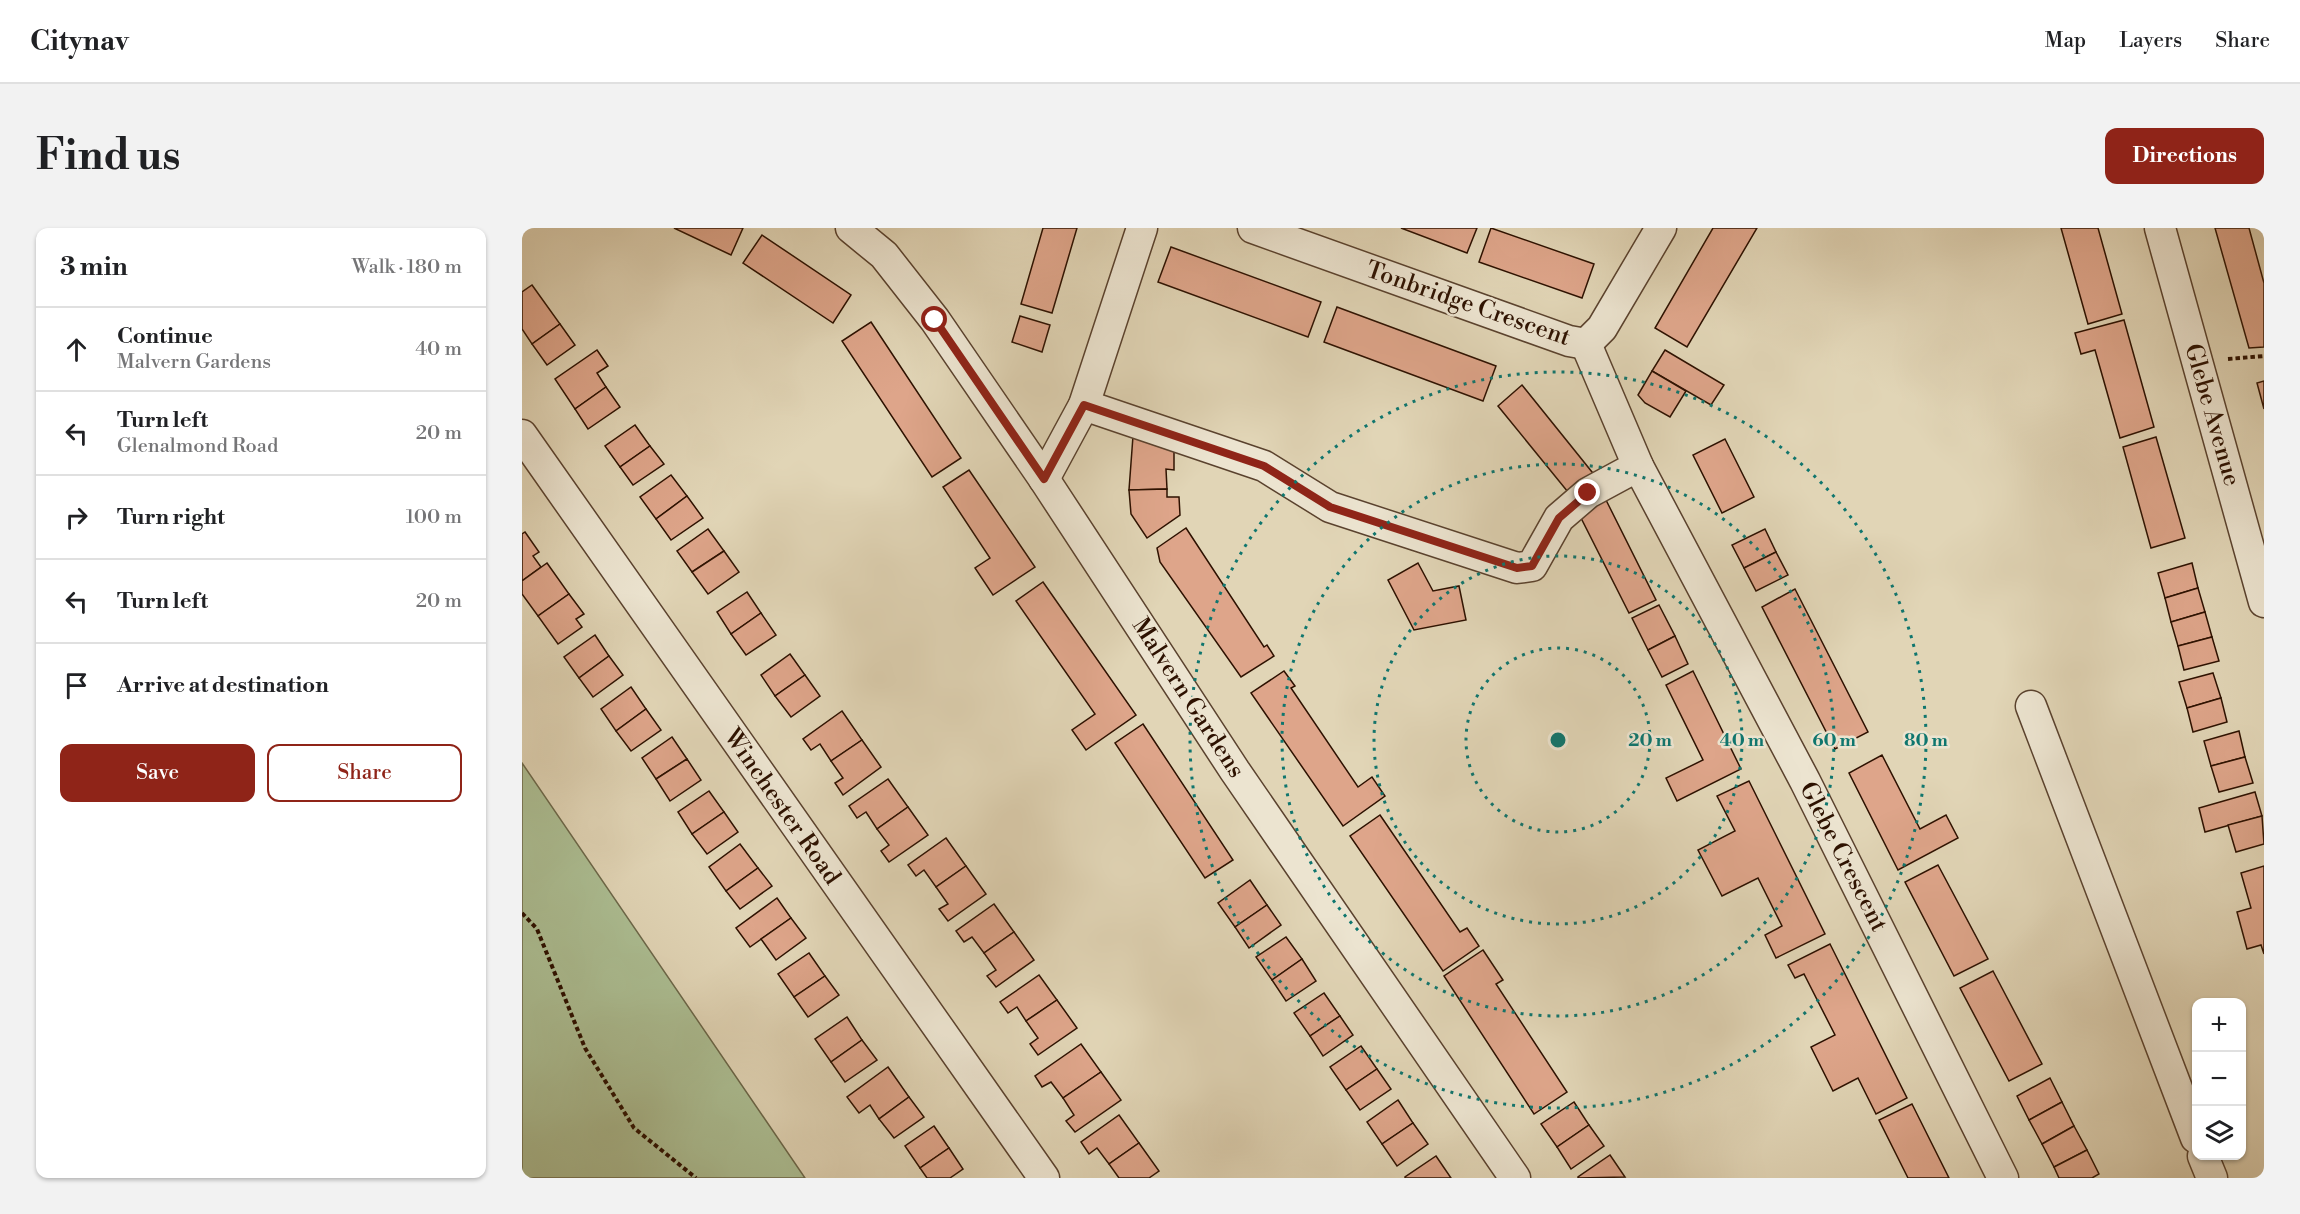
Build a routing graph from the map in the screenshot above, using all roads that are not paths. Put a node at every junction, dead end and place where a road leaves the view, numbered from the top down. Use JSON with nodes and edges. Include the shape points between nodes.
{"nodes":[{"id":1,"x":850,"y":228,"type":"edge"},
{"id":2,"x":1142,"y":228,"type":"edge"},
{"id":3,"x":1253,"y":228,"type":"edge"},
{"id":4,"x":1661,"y":228,"type":"edge"},
{"id":5,"x":2160,"y":228,"type":"edge"},
{"id":6,"x":1586,"y":344,"type":"junction"},
{"id":7,"x":1084,"y":405,"type":"junction"},
{"id":8,"x":522,"y":435,"type":"edge"},
{"id":9,"x":1638,"y":466,"type":"junction"},
{"id":10,"x":1044,"y":479,"type":"junction"},
{"id":11,"x":2264,"y":602,"type":"edge"},
{"id":12,"x":2031,"y":706,"type":"dead end"},
{"id":13,"x":2192,"y":1128,"type":"edge"},
{"id":14,"x":2205,"y":1160,"type":"edge"},
{"id":15,"x":1044,"y":1178,"type":"edge"},
{"id":16,"x":1515,"y":1178,"type":"edge"},
{"id":17,"x":2003,"y":1178,"type":"edge"},
{"id":18,"x":2212,"y":1178,"type":"edge"}],
"edges":[{"from":1,"to":10,"type":"street","name":"Malvern Gardens","via":[[884,255],[935,320]]},
{"from":2,"to":7,"type":"street"},
{"from":3,"to":6,"type":"street","name":"Tonbridge Crescent"},
{"from":4,"to":6,"type":"street","name":"Tonbridge Crescent","via":[[1602,328]]},
{"from":5,"to":11,"type":"street","name":"Glebe Avenue"},
{"from":6,"to":9,"type":"street","name":"Glebe Crescent"},
{"from":7,"to":9,"type":"street","via":[[1264,466],[1330,507],[1517,568],[1532,566],[1559,518],[1588,493]]},
{"from":7,"to":10,"type":"street"},
{"from":8,"to":15,"type":"street","name":"Winchester Road"},
{"from":9,"to":17,"type":"street","name":"Glebe Crescent","via":[[1805,781]]},
{"from":10,"to":16,"type":"street","name":"Malvern Gardens","via":[[1235,771]]},
{"from":12,"to":13,"type":"street"},
{"from":14,"to":18,"type":"street"}]}
